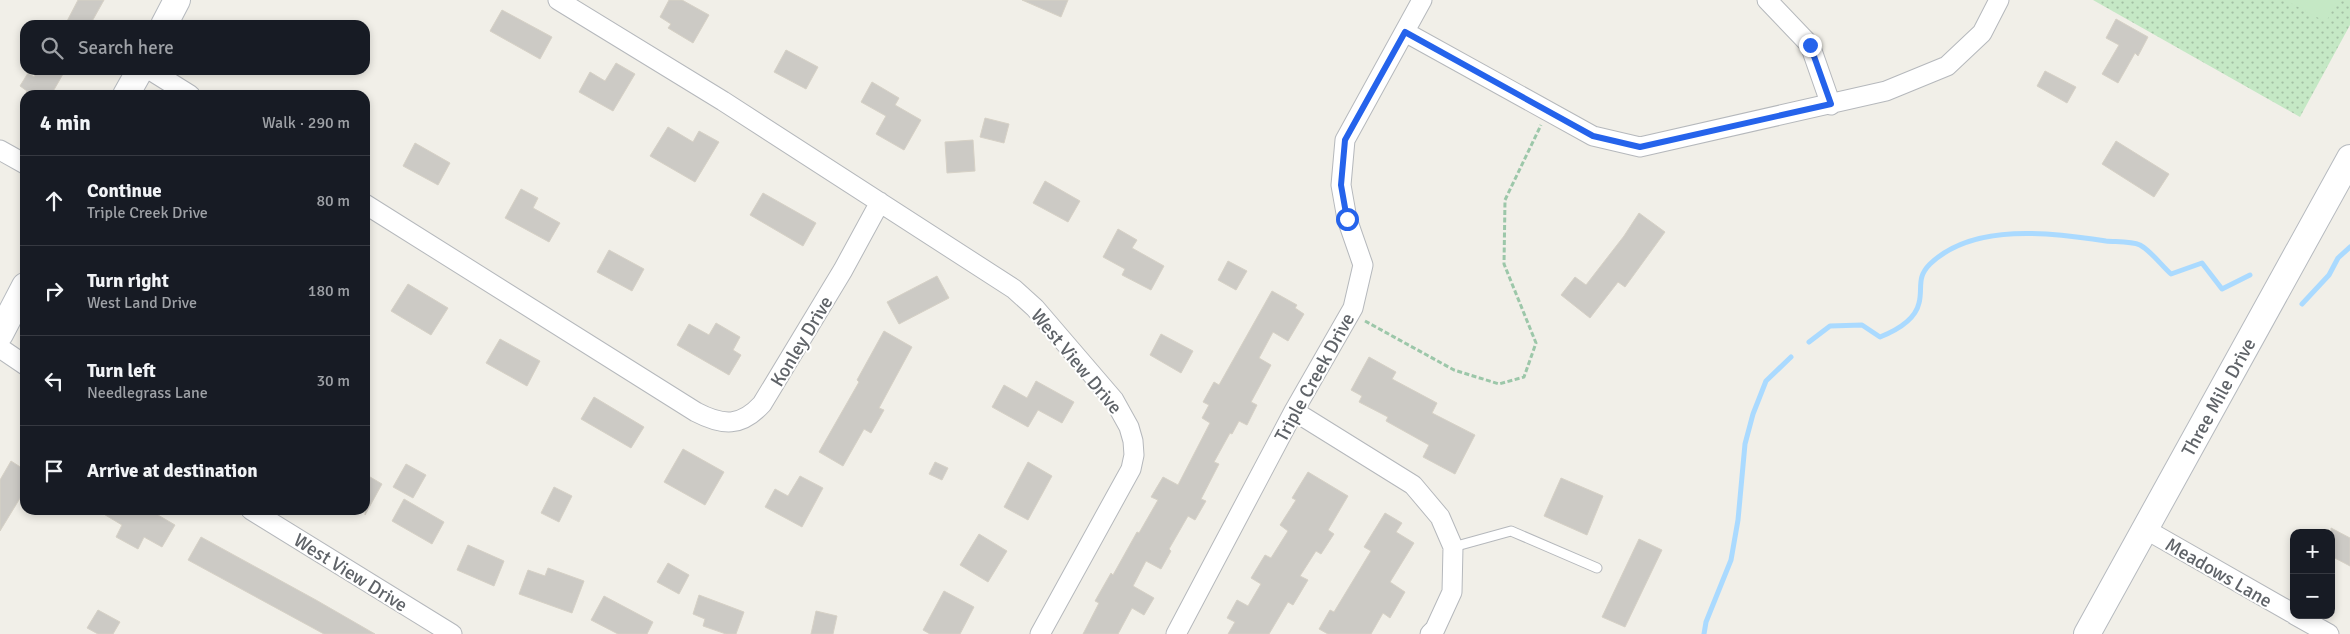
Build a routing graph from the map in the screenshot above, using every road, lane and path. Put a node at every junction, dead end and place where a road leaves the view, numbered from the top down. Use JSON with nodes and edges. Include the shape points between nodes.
{"nodes":[{"id":1,"x":177,"y":0,"type":"edge"},
{"id":2,"x":558,"y":0,"type":"edge"},
{"id":3,"x":1422,"y":0,"type":"edge"},
{"id":4,"x":1767,"y":0,"type":"edge"},
{"id":5,"x":1999,"y":0,"type":"edge"},
{"id":6,"x":167,"y":20,"type":"edge"},
{"id":7,"x":1405,"y":32,"type":"junction"},
{"id":8,"x":137,"y":75,"type":"edge"},
{"id":9,"x":158,"y":75,"type":"edge"},
{"id":10,"x":129,"y":90,"type":"edge"},
{"id":11,"x":182,"y":90,"type":"edge"},
{"id":12,"x":1831,"y":104,"type":"junction"},
{"id":13,"x":1548,"y":111,"type":"junction"},
{"id":14,"x":0,"y":150,"type":"edge"},
{"id":15,"x":2350,"y":158,"type":"edge"},
{"id":16,"x":20,"y":161,"type":"edge"},
{"id":17,"x":880,"y":202,"type":"junction"},
{"id":18,"x":370,"y":207,"type":"edge"},
{"id":19,"x":20,"y":296,"type":"edge"},
{"id":20,"x":1350,"y":314,"type":"junction"},
{"id":21,"x":0,"y":334,"type":"edge"},
{"id":22,"x":0,"y":348,"type":"edge"},
{"id":23,"x":20,"y":362,"type":"edge"},
{"id":24,"x":1294,"y":411,"type":"junction"},
{"id":25,"x":259,"y":515,"type":"edge"},
{"id":26,"x":2145,"y":529,"type":"junction"},
{"id":27,"x":1453,"y":547,"type":"junction"},
{"id":28,"x":1597,"y":568,"type":"dead end"},
{"id":29,"x":2290,"y":613,"type":"edge"},
{"id":30,"x":2301,"y":619,"type":"edge"},
{"id":31,"x":452,"y":634,"type":"edge"},
{"id":32,"x":1040,"y":634,"type":"edge"},
{"id":33,"x":1176,"y":634,"type":"edge"},
{"id":34,"x":1430,"y":634,"type":"edge"},
{"id":35,"x":2087,"y":634,"type":"edge"},
{"id":36,"x":2329,"y":634,"type":"edge"}],
"edges":[{"from":1,"to":6,"type":"main road"},
{"from":2,"to":17,"type":"street","via":[[723,100]]},
{"from":3,"to":7,"type":"street","name":"Triple Creek Drive"},
{"from":4,"to":12,"type":"street","via":[[1810,45]]},
{"from":5,"to":12,"type":"street","via":[[1982,33],[1947,66],[1886,91]]},
{"from":7,"to":13,"type":"street"},
{"from":7,"to":20,"type":"street","name":"Triple Creek Drive","via":[[1345,140],[1341,185],[1347,219],[1363,265]]},
{"from":8,"to":10,"type":"main road"},
{"from":9,"to":11,"type":"street"},
{"from":12,"to":13,"type":"street","via":[[1640,147],[1593,136]]},
{"from":13,"to":20,"type":"path","via":[[1505,200],[1504,264],[1536,343],[1524,377],[1498,384],[1454,370]]},
{"from":14,"to":16,"type":"street"},
{"from":15,"to":26,"type":"main road","name":"Three Mile Drive"},
{"from":17,"to":18,"type":"street","name":"Konley Drive","via":[[762,404],[752,415],[725,423],[710,420],[696,412]]},
{"from":17,"to":32,"type":"street","name":"West View Drive","via":[[1014,289],[1035,308],[1114,400],[1129,427],[1134,455],[1126,481]]},
{"from":19,"to":21,"type":"main road"},
{"from":20,"to":24,"type":"street","name":"Triple Creek Drive"},
{"from":22,"to":23,"type":"street"},
{"from":24,"to":27,"type":"street","via":[[1413,485],[1440,517]]},
{"from":24,"to":33,"type":"street","name":"Triple Creek Drive"},
{"from":25,"to":31,"type":"street","name":"West View Drive"},
{"from":26,"to":29,"type":"street","name":"Meadows Lane"},
{"from":26,"to":35,"type":"main road","name":"Three Mile Drive"},
{"from":27,"to":28,"type":"lane","via":[[1512,531]]},
{"from":27,"to":34,"type":"street","via":[[1452,592]]},
{"from":30,"to":36,"type":"street","name":"Meadows Lane"}]}
